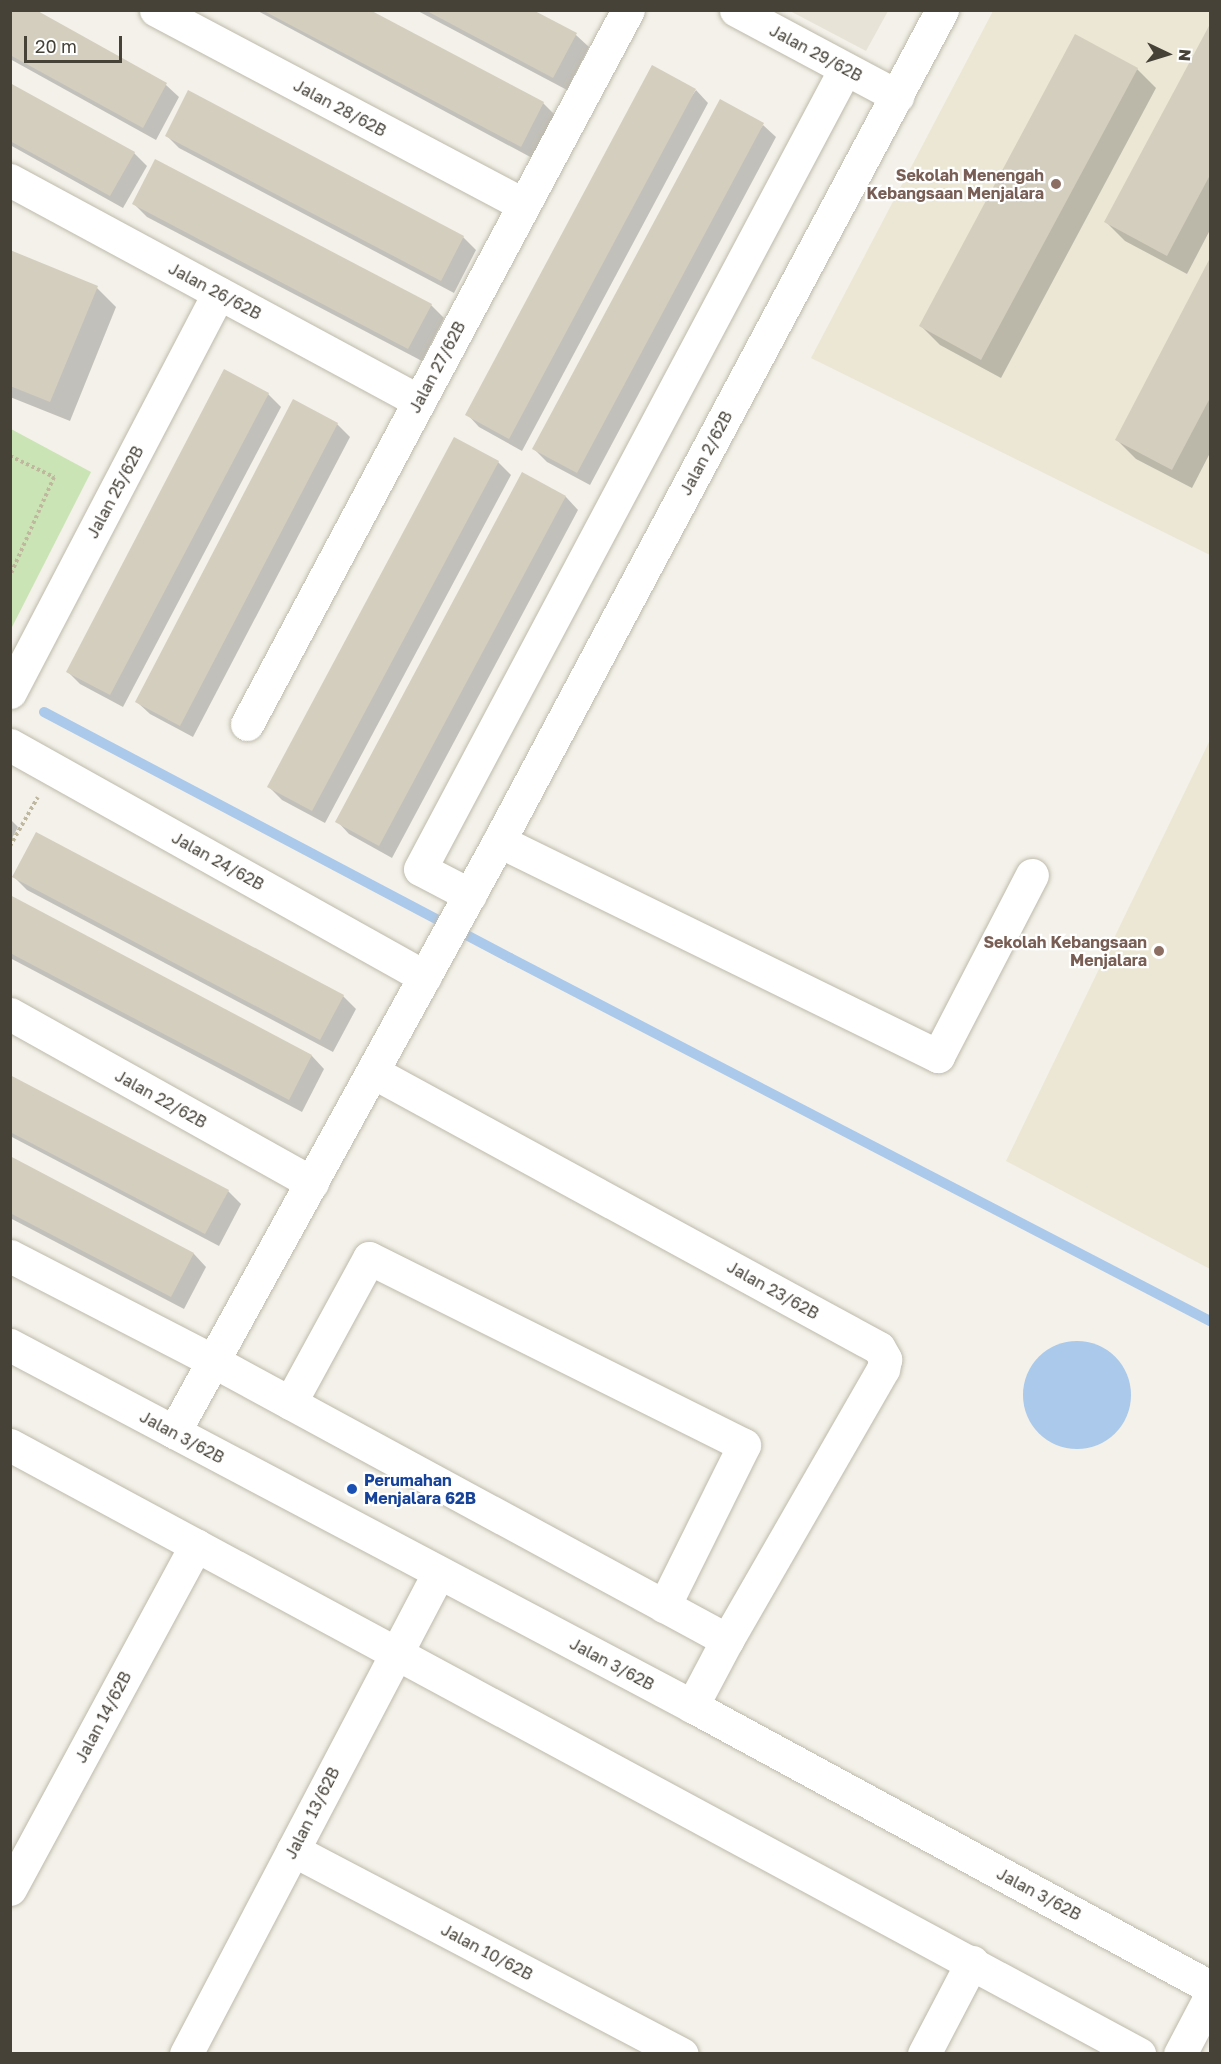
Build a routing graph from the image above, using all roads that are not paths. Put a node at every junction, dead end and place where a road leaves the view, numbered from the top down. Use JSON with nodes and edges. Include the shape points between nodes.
{"nodes":[{"id":1,"x":156,"y":10,"type":"edge"},
{"id":2,"x":735,"y":10,"type":"edge"},
{"id":3,"x":942,"y":10,"type":"edge"},
{"id":4,"x":627,"y":11,"type":"edge"},
{"id":5,"x":845,"y":69,"type":"junction"},
{"id":6,"x":897,"y":96,"type":"junction"},
{"id":7,"x":10,"y":180,"type":"edge"},
{"id":8,"x":524,"y":205,"type":"junction"},
{"id":9,"x":219,"y":293,"type":"junction"},
{"id":10,"x":419,"y":402,"type":"junction"},
{"id":11,"x":10,"y":692,"type":"edge"},
{"id":12,"x":247,"y":724,"type":"dead end"},
{"id":13,"x":10,"y":745,"type":"edge"},
{"id":14,"x":500,"y":841,"type":"junction"},
{"id":15,"x":1032,"y":875,"type":"dead end"},
{"id":16,"x":470,"y":896,"type":"junction"},
{"id":17,"x":425,"y":977,"type":"junction"},
{"id":18,"x":10,"y":1014,"type":"edge"},
{"id":19,"x":373,"y":1072,"type":"junction"},
{"id":20,"x":312,"y":1183,"type":"junction"},
{"id":21,"x":10,"y":1256,"type":"edge"},
{"id":22,"x":10,"y":1345,"type":"edge"},
{"id":23,"x":213,"y":1361,"type":"junction"},
{"id":24,"x":290,"y":1403,"type":"junction"},
{"id":25,"x":174,"y":1432,"type":"junction"},
{"id":26,"x":10,"y":1445,"type":"edge"},
{"id":27,"x":196,"y":1545,"type":"junction"},
{"id":28,"x":438,"y":1574,"type":"junction"},
{"id":29,"x":664,"y":1606,"type":"junction"},
{"id":30,"x":728,"y":1640,"type":"junction"},
{"id":31,"x":395,"y":1653,"type":"junction"},
{"id":32,"x":692,"y":1706,"type":"junction"},
{"id":33,"x":293,"y":1850,"type":"junction"},
{"id":34,"x":10,"y":1888,"type":"edge"},
{"id":35,"x":972,"y":1962,"type":"junction"},
{"id":36,"x":1210,"y":1987,"type":"edge"},
{"id":37,"x":1210,"y":1997,"type":"edge"},
{"id":38,"x":194,"y":2051,"type":"edge"},
{"id":39,"x":682,"y":2054,"type":"edge"},
{"id":40,"x":924,"y":2054,"type":"edge"},
{"id":41,"x":1139,"y":2054,"type":"edge"},
{"id":42,"x":1180,"y":2054,"type":"edge"}],
"edges":[{"from":1,"to":8,"type":"street","name":"Jalan 28/62B"},
{"from":2,"to":5,"type":"street","name":"Jalan 29/62B"},
{"from":3,"to":6,"type":"street","name":"Jalan 2/62B"},
{"from":4,"to":8,"type":"street","name":"Jalan 27/62B"},
{"from":5,"to":6,"type":"street","name":"Jalan 29/62B"},
{"from":5,"to":16,"type":"street","via":[[420,868]]},
{"from":6,"to":14,"type":"street","name":"Jalan 2/62B"},
{"from":7,"to":9,"type":"street","name":"Jalan 26/62B"},
{"from":8,"to":10,"type":"street","name":"Jalan 27/62B"},
{"from":9,"to":10,"type":"street","name":"Jalan 26/62B"},
{"from":9,"to":11,"type":"street","name":"Jalan 25/62B"},
{"from":10,"to":12,"type":"street","name":"Jalan 27/62B"},
{"from":13,"to":17,"type":"street","name":"Jalan 24/62B"},
{"from":14,"to":15,"type":"street","via":[[938,1056]]},
{"from":14,"to":16,"type":"street","name":"Jalan 2/62B"},
{"from":16,"to":17,"type":"street","name":"Jalan 2/62B"},
{"from":17,"to":19,"type":"street","name":"Jalan 2/62B"},
{"from":18,"to":20,"type":"street","name":"Jalan 22/62B"},
{"from":19,"to":20,"type":"street","name":"Jalan 2/62B"},
{"from":19,"to":30,"type":"street","name":"Jalan 23/62B","via":[[879,1348],[885,1359],[883,1370]]},
{"from":20,"to":23,"type":"street","name":"Jalan 2/62B"},
{"from":21,"to":23,"type":"street"},
{"from":22,"to":25,"type":"street","name":"Jalan 3/62B"},
{"from":23,"to":24,"type":"street"},
{"from":23,"to":25,"type":"street","name":"Jalan 2/62B"},
{"from":24,"to":29,"type":"street"},
{"from":24,"to":29,"type":"street","via":[[369,1258],[744,1445]]},
{"from":25,"to":28,"type":"street","name":"Jalan 3/62B"},
{"from":26,"to":27,"type":"street"},
{"from":27,"to":31,"type":"street"},
{"from":27,"to":34,"type":"street","name":"Jalan 14/62B"},
{"from":28,"to":31,"type":"street","name":"Jalan 13/62B"},
{"from":28,"to":32,"type":"street","name":"Jalan 3/62B"},
{"from":29,"to":30,"type":"street"},
{"from":30,"to":32,"type":"street"},
{"from":31,"to":33,"type":"street","name":"Jalan 13/62B"},
{"from":31,"to":35,"type":"street"},
{"from":32,"to":36,"type":"street","name":"Jalan 3/62B"},
{"from":33,"to":38,"type":"street","name":"Jalan 13/62B"},
{"from":33,"to":39,"type":"street","name":"Jalan 10/62B"},
{"from":35,"to":40,"type":"street"},
{"from":35,"to":41,"type":"street"},
{"from":37,"to":42,"type":"street"}]}
